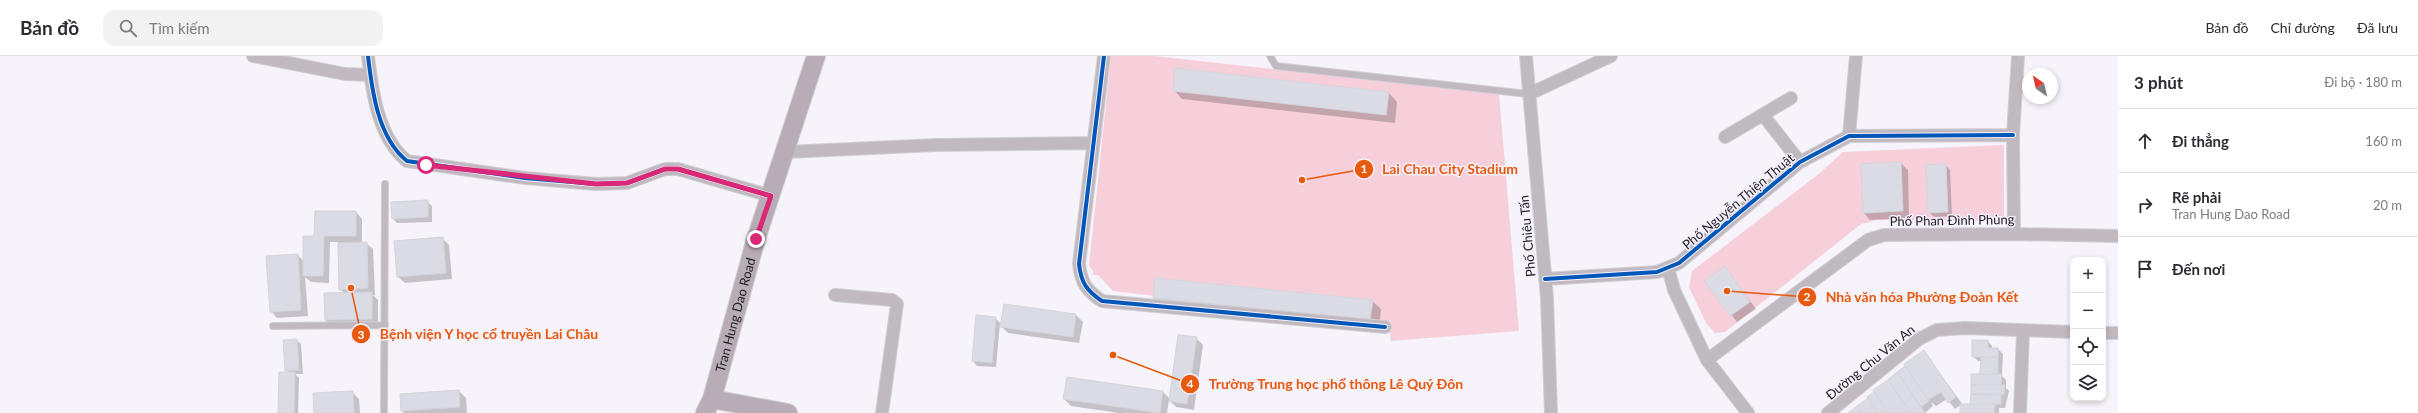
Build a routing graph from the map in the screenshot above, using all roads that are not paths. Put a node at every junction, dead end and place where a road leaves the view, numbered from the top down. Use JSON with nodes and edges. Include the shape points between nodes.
{"nodes":[{"id":1,"x":253,"y":56,"type":"edge"},
{"id":2,"x":368,"y":56,"type":"edge"},
{"id":3,"x":816,"y":56,"type":"edge"},
{"id":4,"x":1104,"y":56,"type":"edge"},
{"id":5,"x":1270,"y":56,"type":"edge"},
{"id":6,"x":1526,"y":56,"type":"edge"},
{"id":7,"x":1611,"y":56,"type":"edge"},
{"id":8,"x":1856,"y":56,"type":"edge"},
{"id":9,"x":2018,"y":56,"type":"edge"},
{"id":10,"x":370,"y":75,"type":"junction"},
{"id":11,"x":1529,"y":94,"type":"junction"},
{"id":12,"x":1791,"y":98,"type":"dead end"},
{"id":13,"x":1763,"y":115,"type":"junction"},
{"id":14,"x":2013,"y":135,"type":"junction"},
{"id":15,"x":1850,"y":136,"type":"junction"},
{"id":16,"x":1725,"y":137,"type":"dead end"},
{"id":17,"x":1092,"y":143,"type":"junction"},
{"id":18,"x":786,"y":152,"type":"junction"},
{"id":19,"x":1800,"y":162,"type":"junction"},
{"id":20,"x":385,"y":184,"type":"dead end"},
{"id":21,"x":771,"y":196,"type":"junction"},
{"id":22,"x":2014,"y":234,"type":"junction"},
{"id":23,"x":2118,"y":236,"type":"edge"},
{"id":24,"x":1668,"y":268,"type":"junction"},
{"id":25,"x":1545,"y":279,"type":"junction"},
{"id":26,"x":835,"y":295,"type":"dead end"},
{"id":27,"x":384,"y":325,"type":"junction"},
{"id":28,"x":273,"y":326,"type":"dead end"},
{"id":29,"x":1385,"y":327,"type":"dead end"},
{"id":30,"x":2023,"y":331,"type":"junction"},
{"id":31,"x":2070,"y":332,"type":"edge"},
{"id":32,"x":2106,"y":333,"type":"edge"},
{"id":33,"x":2118,"y":333,"type":"edge"},
{"id":34,"x":1707,"y":360,"type":"junction"},
{"id":35,"x":708,"y":406,"type":"edge"},
{"id":36,"x":384,"y":413,"type":"edge"},
{"id":37,"x":788,"y":413,"type":"edge"},
{"id":38,"x":882,"y":413,"type":"edge"},
{"id":39,"x":1551,"y":413,"type":"edge"},
{"id":40,"x":1748,"y":413,"type":"edge"},
{"id":41,"x":1828,"y":413,"type":"edge"},
{"id":42,"x":2020,"y":413,"type":"edge"}],
"edges":[{"from":1,"to":10,"type":"street","via":[[345,74]]},
{"from":2,"to":10,"type":"street"},
{"from":3,"to":18,"type":"main road","name":"Tran Hung Dao Road"},
{"from":4,"to":17,"type":"street"},
{"from":5,"to":11,"type":"lane","via":[[1276,66]]},
{"from":6,"to":11,"type":"street","name":"Phố Chiêu Tấn"},
{"from":7,"to":11,"type":"street"},
{"from":8,"to":15,"type":"street"},
{"from":9,"to":14,"type":"street"},
{"from":10,"to":21,"type":"street","via":[[384,127],[397,151],[407,161],[525,178],[596,184],[627,183],[665,169],[678,169]]},
{"from":11,"to":25,"type":"street","name":"Phố Chiêu Tấn"},
{"from":12,"to":13,"type":"street"},
{"from":13,"to":16,"type":"street"},
{"from":13,"to":19,"type":"street"},
{"from":14,"to":15,"type":"street","name":"Phố Nguyễn Thiện Thuật"},
{"from":14,"to":22,"type":"street"},
{"from":15,"to":19,"type":"street","name":"Phố Nguyễn Thiện Thuật"},
{"from":17,"to":18,"type":"street","via":[[936,145]]},
{"from":17,"to":29,"type":"street","via":[[1079,264],[1080,280],[1089,292],[1102,301]]},
{"from":18,"to":21,"type":"main road","name":"Tran Hung Dao Road"},
{"from":19,"to":24,"type":"street","name":"Phố Nguyễn Thiện Thuật","via":[[1679,263]]},
{"from":20,"to":27,"type":"lane"},
{"from":21,"to":35,"type":"main road","name":"Tran Hung Dao Road","via":[[756,239]]},
{"from":22,"to":23,"type":"street","name":"Phố Phan Đình Phùng"},
{"from":22,"to":34,"type":"street","name":"Phố Phan Đình Phùng","via":[[1884,235],[1868,240]]},
{"from":24,"to":25,"type":"street","name":"Phố Nguyễn Thiện Thuật","via":[[1657,272]]},
{"from":24,"to":34,"type":"street","via":[[1674,290]]},
{"from":25,"to":39,"type":"street","name":"Phố Chiêu Tấn"},
{"from":26,"to":38,"type":"street","via":[[892,300],[897,304]]},
{"from":27,"to":28,"type":"lane"},
{"from":27,"to":36,"type":"lane"},
{"from":30,"to":31,"type":"street","name":"Đường Chu Văn An"},
{"from":30,"to":41,"type":"street","name":"Đường Chu Văn An","via":[[1951,328],[1928,333]]},
{"from":30,"to":42,"type":"street"},
{"from":32,"to":33,"type":"street"},
{"from":34,"to":40,"type":"street"},
{"from":35,"to":37,"type":"main road"}]}
